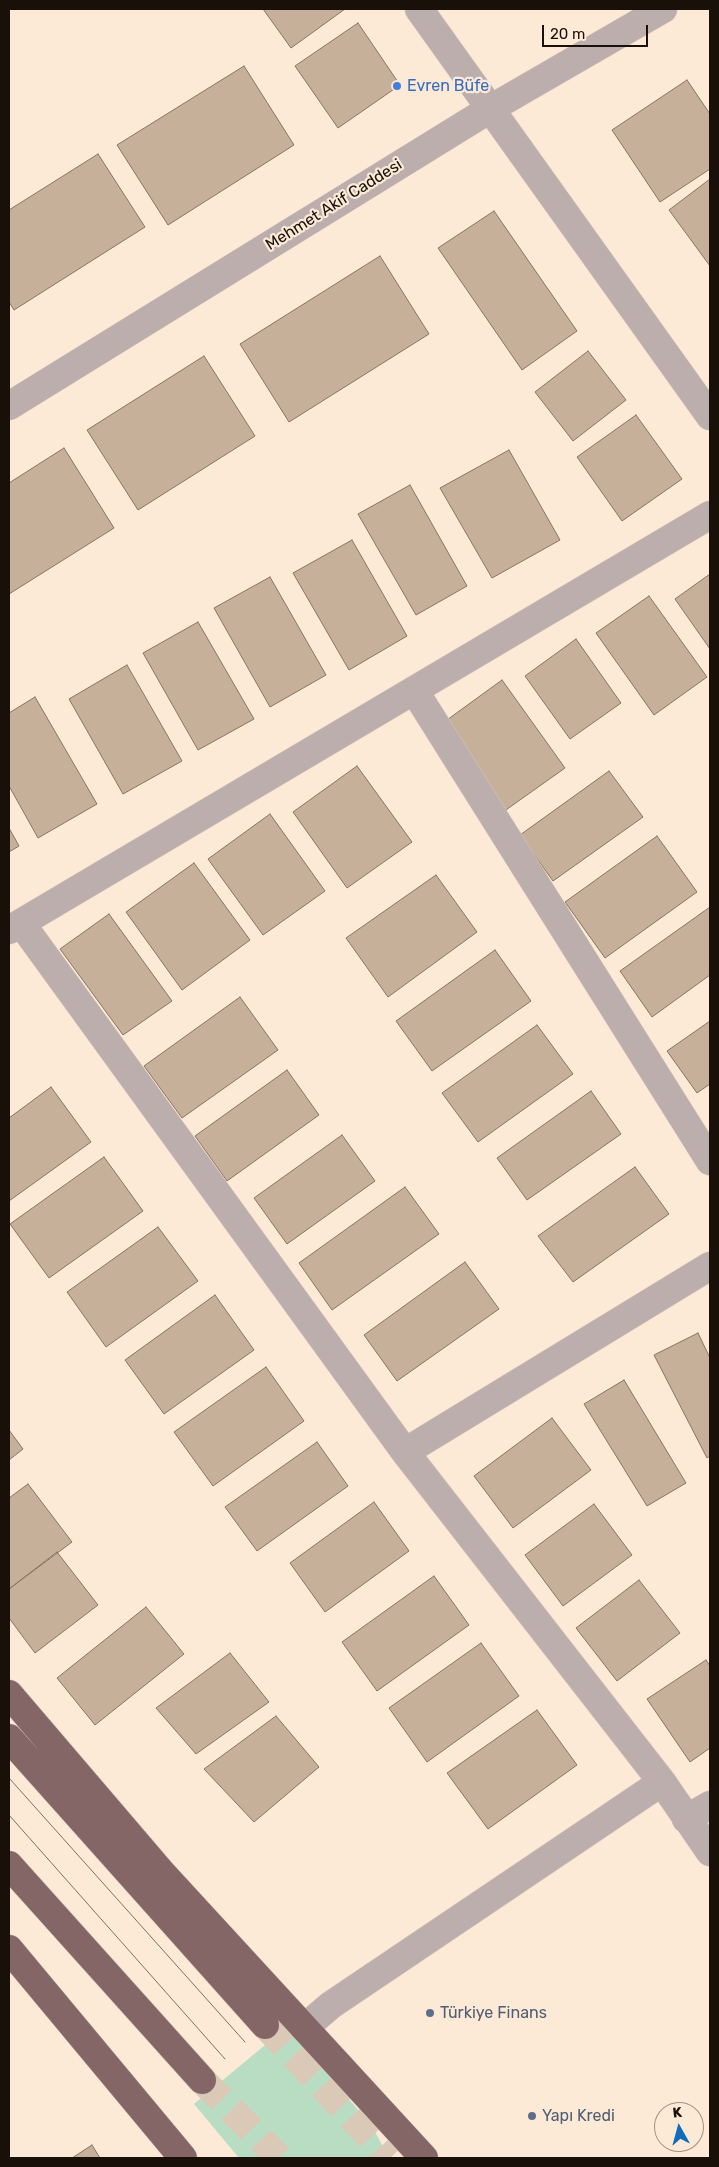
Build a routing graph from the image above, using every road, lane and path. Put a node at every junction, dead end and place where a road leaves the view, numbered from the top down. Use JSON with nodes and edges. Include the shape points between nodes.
{"nodes":[{"id":1,"x":419,"y":9,"type":"edge"},
{"id":2,"x":663,"y":9,"type":"edge"},
{"id":3,"x":490,"y":108,"type":"junction"},
{"id":4,"x":9,"y":406,"type":"edge"},
{"id":5,"x":710,"y":416,"type":"edge"},
{"id":6,"x":710,"y":515,"type":"edge"},
{"id":7,"x":414,"y":690,"type":"junction"},
{"id":8,"x":15,"y":926,"type":"edge"},
{"id":9,"x":710,"y":1161,"type":"edge"},
{"id":10,"x":710,"y":1266,"type":"edge"},
{"id":11,"x":406,"y":1452,"type":"junction"},
{"id":12,"x":9,"y":1694,"type":"edge"},
{"id":13,"x":9,"y":1738,"type":"edge"},
{"id":14,"x":662,"y":1782,"type":"junction"},
{"id":15,"x":710,"y":1805,"type":"edge"},
{"id":16,"x":686,"y":1819,"type":"junction"},
{"id":17,"x":710,"y":1852,"type":"edge"},
{"id":18,"x":9,"y":1865,"type":"edge"},
{"id":19,"x":10,"y":1952,"type":"edge"},
{"id":20,"x":265,"y":2025,"type":"tunnel mouth"},
{"id":21,"x":304,"y":2028,"type":"junction"},
{"id":22,"x":202,"y":2080,"type":"tunnel mouth"},
{"id":23,"x":362,"y":2092,"type":"junction"},
{"id":24,"x":183,"y":2158,"type":"edge"},
{"id":25,"x":401,"y":2158,"type":"edge"},
{"id":26,"x":424,"y":2158,"type":"edge"}],
"edges":[{"from":1,"to":3,"type":"street"},
{"from":2,"to":3,"type":"street","name":"Mehmet Akif Caddesi"},
{"from":3,"to":4,"type":"street","name":"Mehmet Akif Caddesi"},
{"from":3,"to":5,"type":"street"},
{"from":6,"to":7,"type":"street"},
{"from":7,"to":8,"type":"street"},
{"from":7,"to":9,"type":"street"},
{"from":8,"to":11,"type":"street"},
{"from":10,"to":11,"type":"street"},
{"from":11,"to":14,"type":"street"},
{"from":12,"to":21,"type":"highway","via":[[162,1873]]},
{"from":13,"to":20,"type":"highway"},
{"from":14,"to":16,"type":"street"},
{"from":14,"to":21,"type":"street","via":[[331,2005]]},
{"from":15,"to":16,"type":"street"},
{"from":16,"to":17,"type":"street"},
{"from":18,"to":22,"type":"highway"},
{"from":19,"to":24,"type":"highway"},
{"from":21,"to":23,"type":"highway"},
{"from":23,"to":25,"type":"highway"},
{"from":23,"to":26,"type":"highway"}]}
